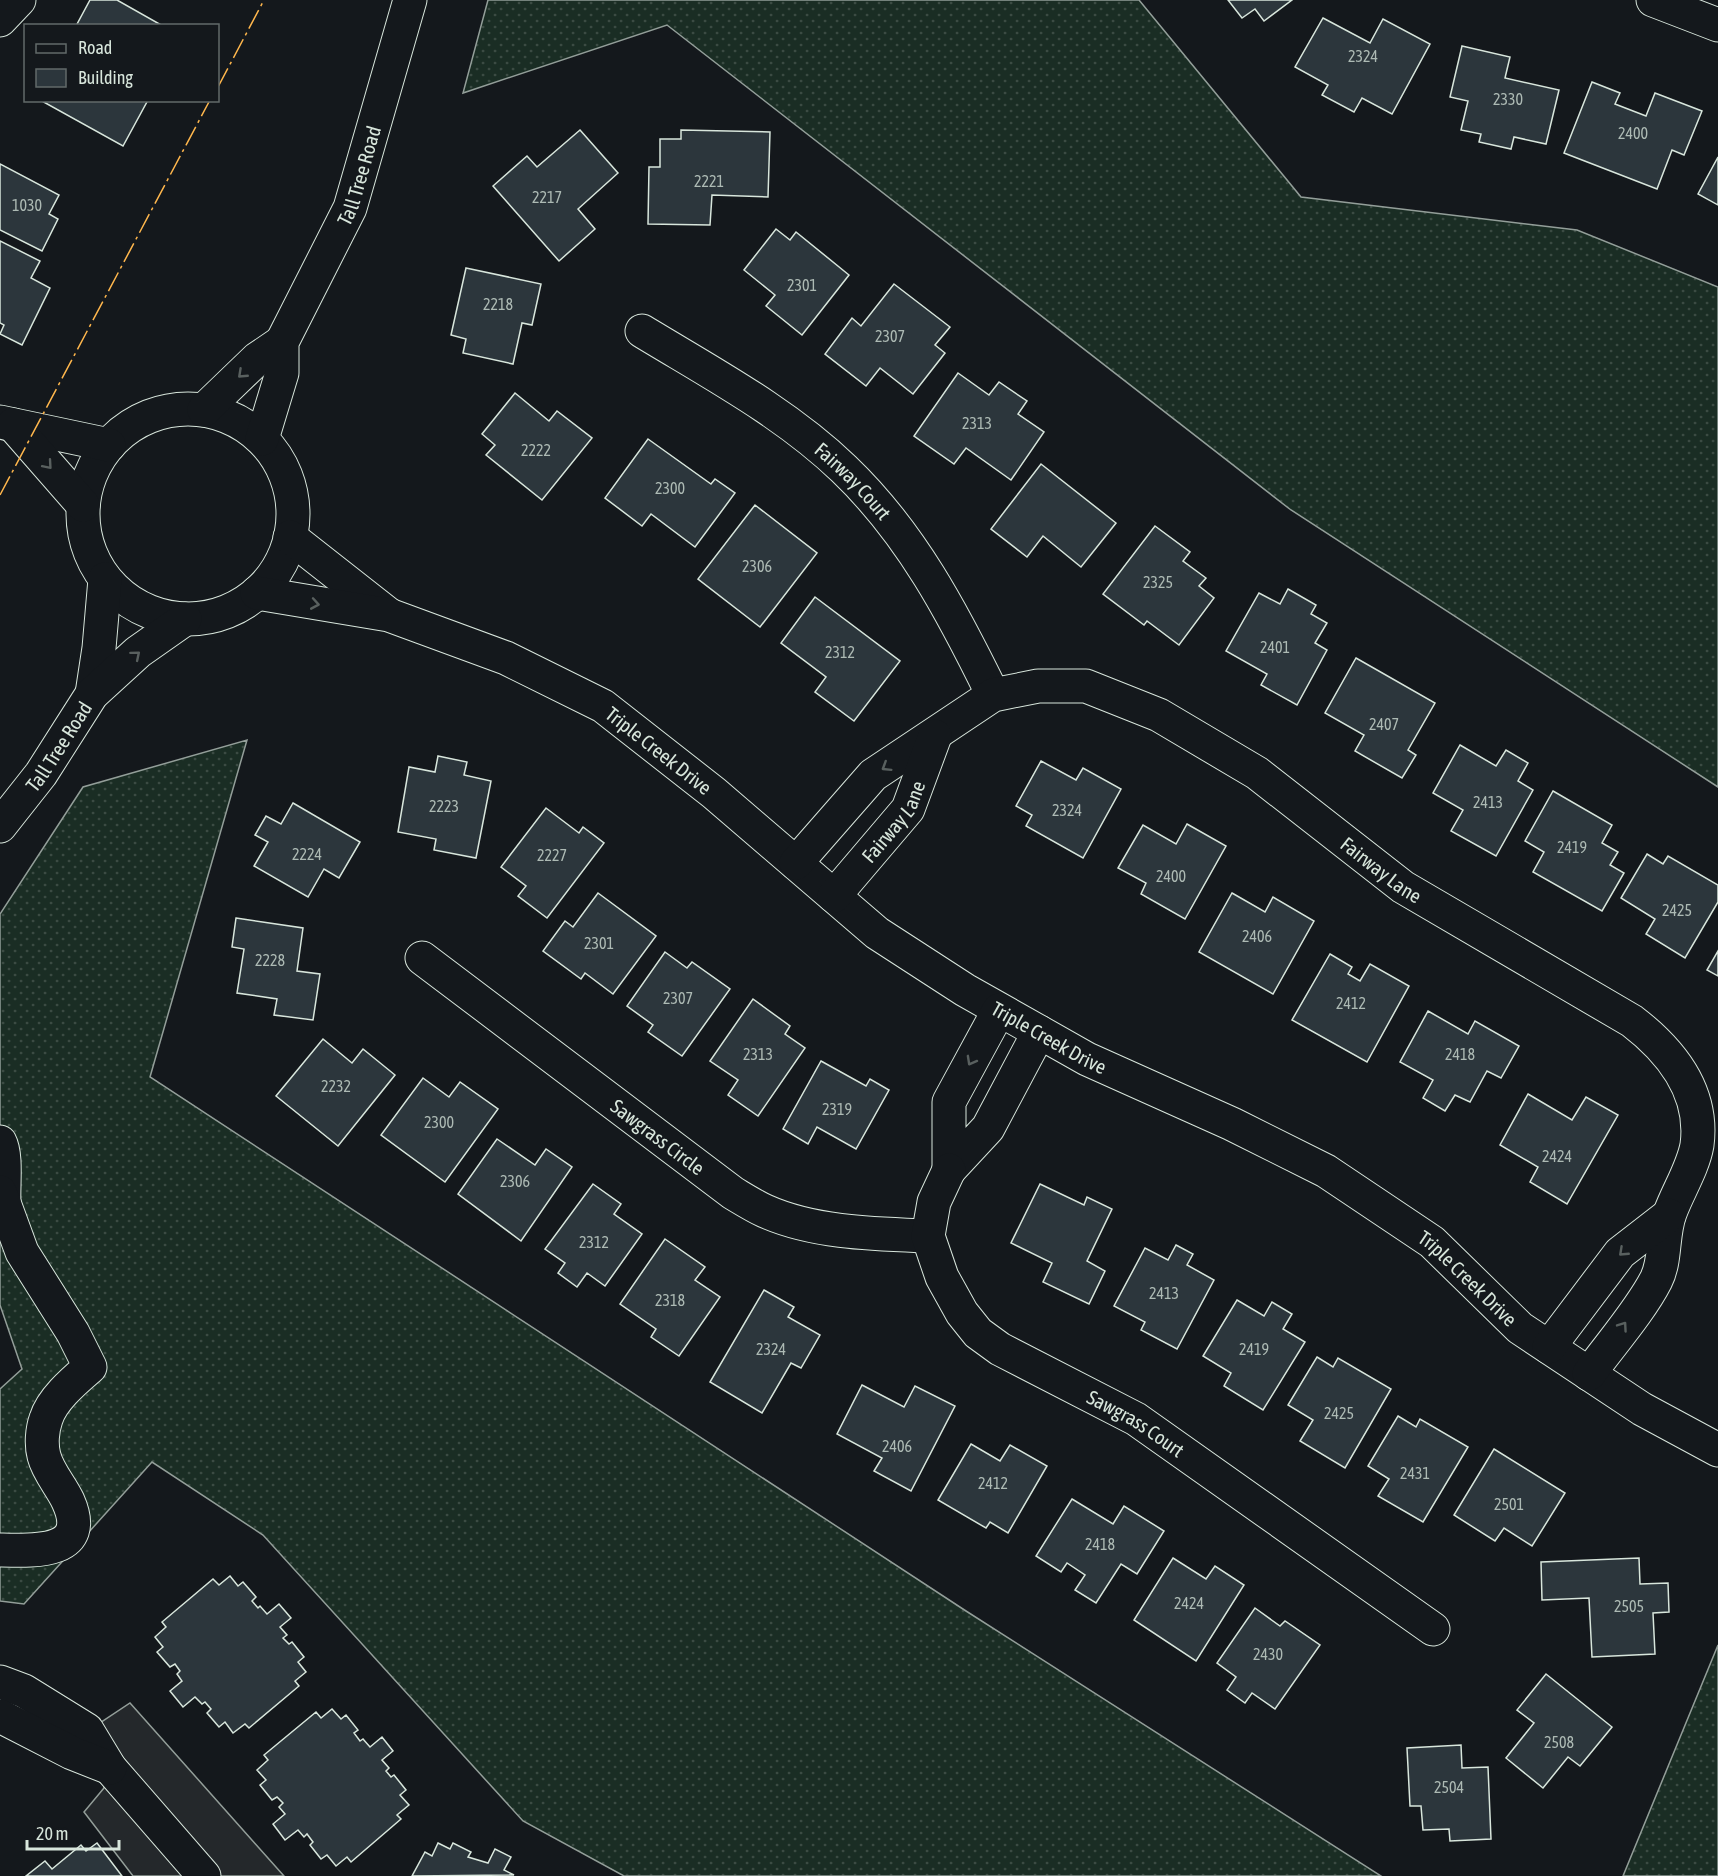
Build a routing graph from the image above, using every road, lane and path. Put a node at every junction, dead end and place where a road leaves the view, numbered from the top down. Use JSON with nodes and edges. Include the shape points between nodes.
{"nodes":[{"id":1,"x":19,"y":0,"type":"edge"},
{"id":2,"x":410,"y":0,"type":"edge"},
{"id":3,"x":1653,"y":0,"type":"edge"},
{"id":4,"x":0,"y":20,"type":"edge"},
{"id":5,"x":1718,"y":24,"type":"edge"},
{"id":6,"x":642,"y":331,"type":"dead end"},
{"id":7,"x":282,"y":342,"type":"junction"},
{"id":8,"x":204,"y":410,"type":"junction"},
{"id":9,"x":6,"y":423,"type":"edge"},
{"id":10,"x":262,"y":439,"type":"junction"},
{"id":11,"x":109,"y":445,"type":"junction"},
{"id":12,"x":83,"y":505,"type":"junction"},
{"id":13,"x":290,"y":537,"type":"junction"},
{"id":14,"x":105,"y":579,"type":"junction"},
{"id":15,"x":257,"y":593,"type":"junction"},
{"id":16,"x":389,"y":615,"type":"junction"},
{"id":17,"x":185,"y":619,"type":"junction"},
{"id":18,"x":92,"y":694,"type":"junction"},
{"id":19,"x":993,"y":695,"type":"junction"},
{"id":20,"x":935,"y":736,"type":"junction"},
{"id":21,"x":0,"y":826,"type":"edge"},
{"id":22,"x":796,"y":863,"type":"junction"},
{"id":23,"x":834,"y":896,"type":"junction"},
{"id":24,"x":422,"y":958,"type":"dead end"},
{"id":25,"x":999,"y":1010,"type":"junction"},
{"id":26,"x":1039,"y":1032,"type":"junction"},
{"id":27,"x":0,"y":1142,"type":"edge"},
{"id":28,"x":1707,"y":1148,"type":"edge"},
{"id":29,"x":950,"y":1170,"type":"junction"},
{"id":30,"x":2,"y":1198,"type":"edge"},
{"id":31,"x":1669,"y":1215,"type":"junction"},
{"id":32,"x":928,"y":1236,"type":"junction"},
{"id":33,"x":1549,"y":1347,"type":"junction"},
{"id":34,"x":1589,"y":1374,"type":"junction"},
{"id":35,"x":1718,"y":1450,"type":"edge"},
{"id":36,"x":0,"y":1550,"type":"edge"},
{"id":37,"x":1433,"y":1629,"type":"dead end"},
{"id":38,"x":0,"y":1682,"type":"edge"},
{"id":39,"x":24,"y":1716,"type":"edge"},
{"id":40,"x":204,"y":1876,"type":"edge"}],
"edges":[{"from":1,"to":4,"type":"street"},
{"from":2,"to":7,"type":"street","name":"Tall Tree Road","via":[[350,208]]},
{"from":3,"to":5,"type":"street"},
{"from":6,"to":19,"type":"street","name":"Fairway Court","via":[[769,410],[844,469],[907,541],[956,619]]},
{"from":7,"to":8,"type":"street","name":"Tall Tree Road","one_way":true},
{"from":7,"to":10,"type":"street","name":"Tall Tree Road","via":[[282,373]]},
{"from":8,"to":10,"type":"street","via":[[235,420]]},
{"from":8,"to":11,"type":"street","via":[[152,415],[128,428]]},
{"from":9,"to":11,"type":"street"},
{"from":9,"to":12,"type":"street","one_way":true},
{"from":10,"to":13,"type":"street","via":[[278,460],[288,484],[292,510]]},
{"from":11,"to":12,"type":"street","via":[[89,479]]},
{"from":12,"to":14,"type":"street","via":[[87,544]]},
{"from":13,"to":15,"type":"street","via":[[281,561]]},
{"from":13,"to":16,"type":"street","name":"Triple Creek Drive"},
{"from":14,"to":17,"type":"street","via":[[134,605],[159,616]]},
{"from":14,"to":18,"type":"street","name":"Tall Tree Road"},
{"from":15,"to":16,"type":"street","name":"Triple Creek Drive","one_way":true},
{"from":15,"to":17,"type":"street","via":[[223,613]]},
{"from":16,"to":22,"type":"street","name":"Triple Creek Drive","via":[[506,658],[603,706]]},
{"from":18,"to":17,"type":"street","name":"Tall Tree Road","one_way":true,"via":[[138,652]]},
{"from":18,"to":21,"type":"street","name":"Tall Tree Road","via":[[41,774]]},
{"from":19,"to":20,"type":"street","name":"Fairway Lane"},
{"from":19,"to":28,"type":"street","name":"Fairway Lane","via":[[1038,686],[1086,686],[1190,731],[1257,773],[1402,887],[1570,983],[1656,1039],[1680,1069],[1691,1091]]},
{"from":20,"to":22,"type":"street","name":"Fairway Lane","one_way":true,"via":[[873,775]]},
{"from":20,"to":23,"type":"street","name":"Fairway Lane","via":[[908,809]]},
{"from":22,"to":23,"type":"street","name":"Triple Creek Drive"},
{"from":23,"to":25,"type":"street","name":"Triple Creek Drive","via":[[877,933]]},
{"from":24,"to":32,"type":"street","name":"Sawgrass Circle","via":[[733,1193],[764,1211],[797,1223]]},
{"from":25,"to":26,"type":"street","name":"Triple Creek Drive"},
{"from":25,"to":29,"type":"street","name":"Sawgrass Court","one_way":true,"via":[[949,1102]]},
{"from":26,"to":29,"type":"street","name":"Sawgrass Court","via":[[988,1128]]},
{"from":26,"to":33,"type":"street","name":"Triple Creek Drive","via":[[1087,1059],[1326,1171],[1432,1242],[1520,1328]]},
{"from":27,"to":30,"type":"street","via":[[4,1162]]},
{"from":28,"to":31,"type":"street","name":"Fairway Lane"},
{"from":29,"to":32,"type":"street","name":"Sawgrass Court","via":[[934,1202]]},
{"from":30,"to":36,"type":"street","via":[[22,1252],[90,1367],[53,1407],[43,1433],[44,1456],[73,1514],[74,1525],[68,1538],[50,1549]]},
{"from":31,"to":33,"type":"street","one_way":true,"via":[[1620,1253]]},
{"from":34,"to":31,"type":"street","name":"Fairway Lane","one_way":true,"via":[[1657,1279]]},
{"from":32,"to":37,"type":"street","name":"Sawgrass Court","via":[[942,1277],[978,1333],[1000,1349],[1136,1419]]},
{"from":33,"to":34,"type":"street","name":"Triple Creek Drive"},
{"from":34,"to":35,"type":"street","name":"Triple Creek Drive","via":[[1642,1409]]},
{"from":38,"to":39,"type":"street"},
{"from":39,"to":40,"type":"street","via":[[87,1730],[110,1768]]}]}
